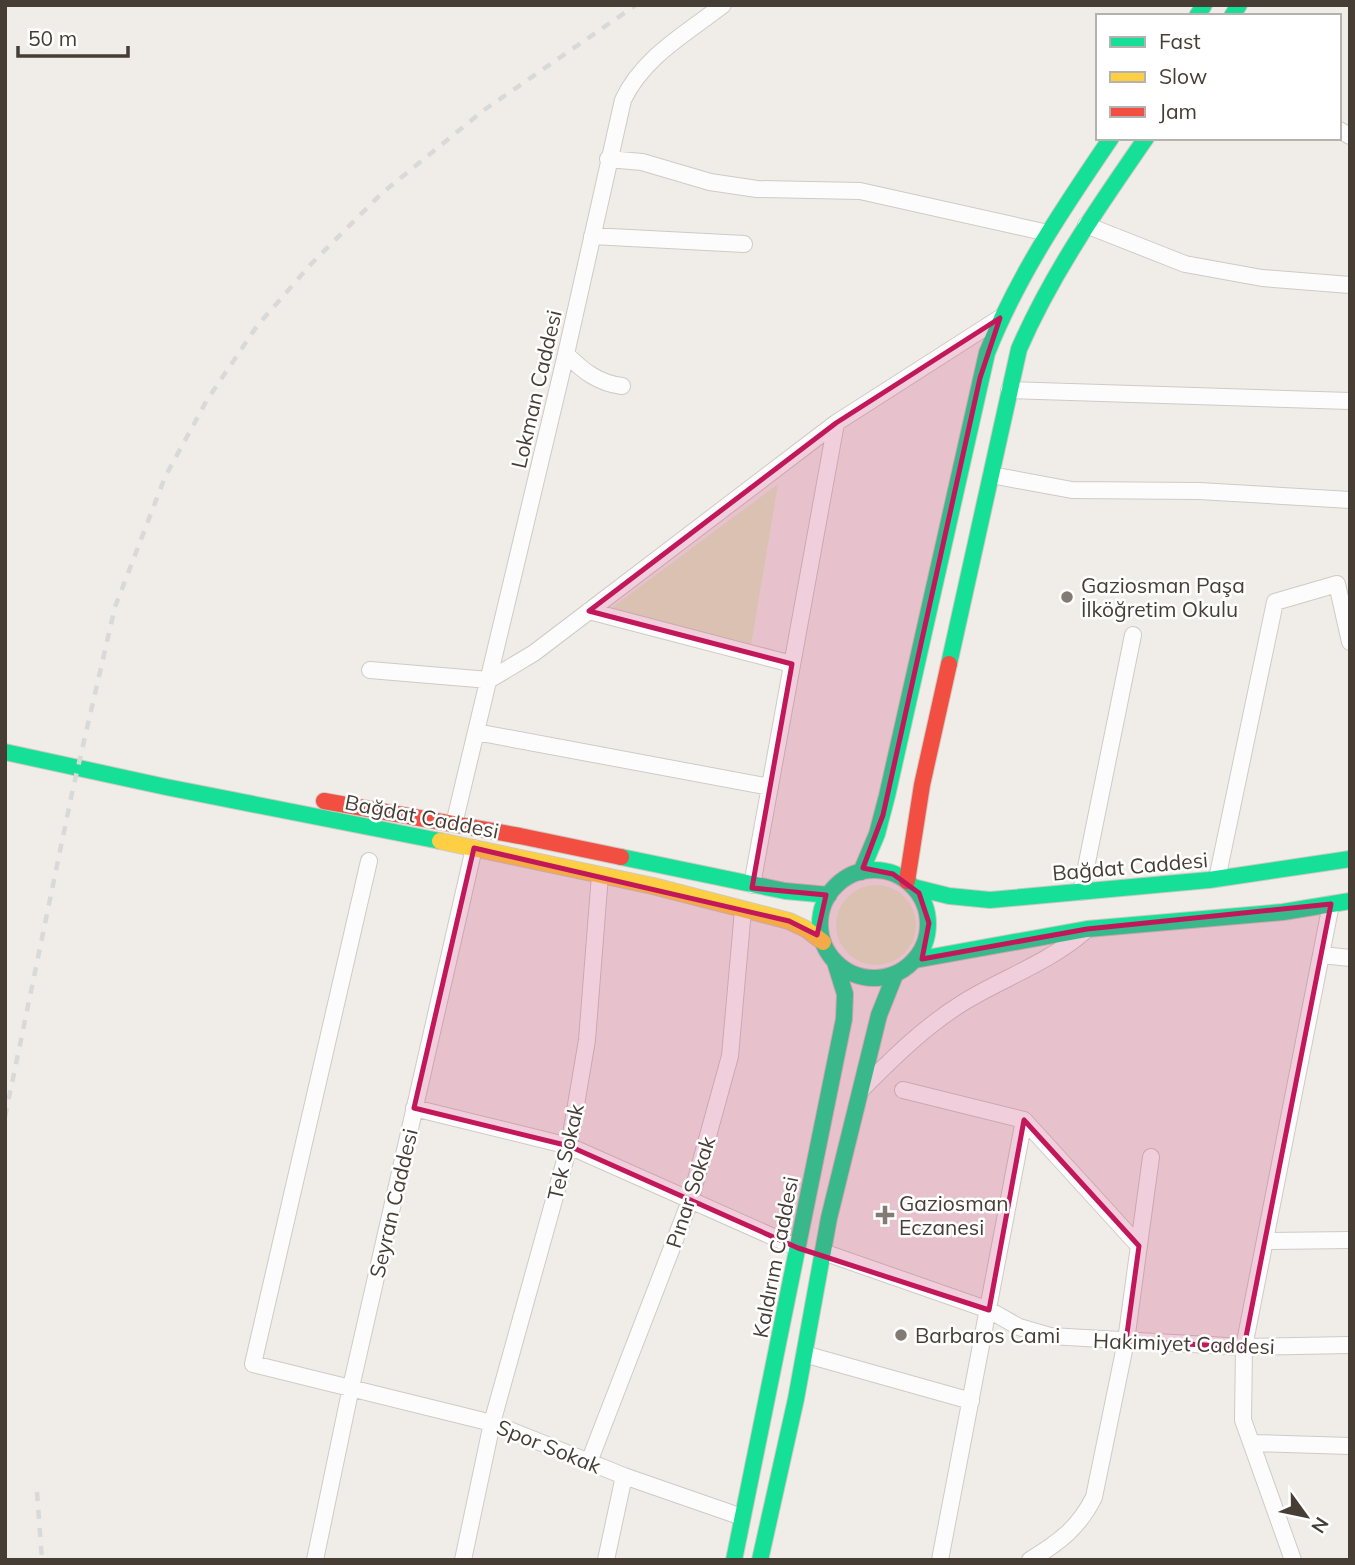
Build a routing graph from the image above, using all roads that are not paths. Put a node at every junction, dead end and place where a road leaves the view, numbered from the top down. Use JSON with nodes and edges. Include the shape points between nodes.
{"nodes":[{"id":1,"x":723,"y":5,"type":"edge"},
{"id":2,"x":1110,"y":140,"type":"edge"},
{"id":3,"x":1145,"y":140,"type":"edge"},
{"id":4,"x":608,"y":159,"type":"junction"},
{"id":5,"x":1086,"y":225,"type":"junction"},
{"id":6,"x":1048,"y":233,"type":"junction"},
{"id":7,"x":592,"y":236,"type":"junction"},
{"id":8,"x":744,"y":244,"type":"dead end"},
{"id":9,"x":1350,"y":285,"type":"edge"},
{"id":10,"x":1000,"y":318,"type":"junction"},
{"id":11,"x":566,"y":354,"type":"junction"},
{"id":12,"x":622,"y":386,"type":"dead end"},
{"id":13,"x":1009,"y":390,"type":"junction"},
{"id":14,"x":1350,"y":401,"type":"edge"},
{"id":15,"x":836,"y":423,"type":"junction"},
{"id":16,"x":991,"y":475,"type":"junction"},
{"id":17,"x":1350,"y":500,"type":"edge"},
{"id":18,"x":589,"y":611,"type":"junction"},
{"id":19,"x":1133,"y":635,"type":"dead end"},
{"id":20,"x":1350,"y":642,"type":"edge"},
{"id":21,"x":792,"y":664,"type":"junction"},
{"id":22,"x":370,"y":670,"type":"dead end"},
{"id":23,"x":489,"y":680,"type":"junction"},
{"id":24,"x":476,"y":732,"type":"junction"},
{"id":25,"x":19,"y":738,"type":"dead end"},
{"id":26,"x":5,"y":752,"type":"edge"},
{"id":27,"x":770,"y":787,"type":"junction"},
{"id":28,"x":276,"y":792,"type":"dead end"},
{"id":29,"x":303,"y":797,"type":"dead end"},
{"id":30,"x":454,"y":824,"type":"junction"},
{"id":31,"x":474,"y":848,"type":"junction"},
{"id":32,"x":1350,"y":859,"type":"edge"},
{"id":33,"x":369,"y":861,"type":"dead end"},
{"id":34,"x":861,"y":872,"type":"junction"},
{"id":35,"x":600,"y":875,"type":"junction"},
{"id":36,"x":1217,"y":879,"type":"junction"},
{"id":37,"x":910,"y":884,"type":"junction"},
{"id":38,"x":752,"y":885,"type":"junction"},
{"id":39,"x":1081,"y":892,"type":"junction"},
{"id":40,"x":829,"y":895,"type":"junction"},
{"id":41,"x":1350,"y":901,"type":"edge"},
{"id":42,"x":1332,"y":904,"type":"junction"},
{"id":43,"x":743,"y":910,"type":"junction"},
{"id":44,"x":1087,"y":929,"type":"junction"},
{"id":45,"x":823,"y":942,"type":"junction"},
{"id":46,"x":1322,"y":955,"type":"junction"},
{"id":47,"x":1350,"y":958,"type":"edge"},
{"id":48,"x":915,"y":960,"type":"junction"},
{"id":49,"x":835,"y":962,"type":"junction"},
{"id":50,"x":895,"y":975,"type":"junction"},
{"id":51,"x":862,"y":1089,"type":"junction"},
{"id":52,"x":903,"y":1090,"type":"dead end"},
{"id":53,"x":414,"y":1108,"type":"junction"},
{"id":54,"x":1024,"y":1120,"type":"junction"},
{"id":55,"x":569,"y":1146,"type":"junction"},
{"id":56,"x":1151,"y":1157,"type":"dead end"},
{"id":57,"x":690,"y":1201,"type":"junction"},
{"id":58,"x":1350,"y":1240,"type":"edge"},
{"id":59,"x":1265,"y":1241,"type":"junction"},
{"id":60,"x":1139,"y":1246,"type":"junction"},
{"id":61,"x":798,"y":1248,"type":"junction"},
{"id":62,"x":823,"y":1252,"type":"junction"},
{"id":63,"x":989,"y":1310,"type":"junction"},
{"id":64,"x":1126,"y":1341,"type":"junction"},
{"id":65,"x":1350,"y":1345,"type":"edge"},
{"id":66,"x":1244,"y":1347,"type":"junction"},
{"id":67,"x":804,"y":1354,"type":"junction"},
{"id":68,"x":351,"y":1387,"type":"junction"},
{"id":69,"x":971,"y":1401,"type":"junction"},
{"id":70,"x":492,"y":1423,"type":"junction"},
{"id":71,"x":1252,"y":1443,"type":"junction"},
{"id":72,"x":1350,"y":1446,"type":"edge"},
{"id":73,"x":590,"y":1462,"type":"junction"},
{"id":74,"x":624,"y":1476,"type":"junction"},
{"id":75,"x":742,"y":1517,"type":"junction"},
{"id":76,"x":315,"y":1560,"type":"edge"},
{"id":77,"x":463,"y":1560,"type":"edge"},
{"id":78,"x":606,"y":1560,"type":"edge"},
{"id":79,"x":734,"y":1560,"type":"edge"},
{"id":80,"x":761,"y":1560,"type":"edge"},
{"id":81,"x":940,"y":1560,"type":"edge"},
{"id":82,"x":1030,"y":1560,"type":"edge"},
{"id":83,"x":1293,"y":1560,"type":"edge"}],
"edges":[{"from":1,"to":4,"type":"street","name":"Lokman Caddesi","via":[[647,62],[634,78],[621,106]]},
{"from":2,"to":6,"type":"main road"},
{"from":3,"to":5,"type":"main road"},
{"from":4,"to":6,"type":"street","via":[[757,189],[860,191]]},
{"from":4,"to":7,"type":"street","name":"Lokman Caddesi"},
{"from":5,"to":9,"type":"street","via":[[1185,264],[1262,278]]},
{"from":5,"to":13,"type":"main road","via":[[1034,314]]},
{"from":6,"to":10,"type":"main road"},
{"from":7,"to":8,"type":"street"},
{"from":7,"to":11,"type":"street","name":"Lokman Caddesi"},
{"from":10,"to":15,"type":"street"},
{"from":10,"to":34,"type":"main road","via":[[980,378],[883,815]]},
{"from":11,"to":12,"type":"street","via":[[597,380]]},
{"from":11,"to":23,"type":"street","name":"Lokman Caddesi"},
{"from":13,"to":14,"type":"street"},
{"from":13,"to":16,"type":"main road"},
{"from":15,"to":18,"type":"street"},
{"from":15,"to":21,"type":"street"},
{"from":16,"to":17,"type":"street","via":[[1072,490],[1199,491]]},
{"from":16,"to":37,"type":"main road","via":[[922,785]]},
{"from":18,"to":21,"type":"street"},
{"from":18,"to":23,"type":"street"},
{"from":19,"to":39,"type":"street"},
{"from":20,"to":36,"type":"street","via":[[1337,584],[1275,602]]},
{"from":21,"to":27,"type":"street"},
{"from":22,"to":23,"type":"street"},
{"from":23,"to":24,"type":"street","name":"Lokman Caddesi"},
{"from":24,"to":27,"type":"street"},
{"from":24,"to":30,"type":"street","name":"Lokman Caddesi"},
{"from":25,"to":28,"type":"main road","via":[[139,767]]},
{"from":26,"to":31,"type":"main road","name":"Bağdat Caddesi"},
{"from":27,"to":38,"type":"street"},
{"from":29,"to":30,"type":"main road","name":"Bağdat Caddesi"},
{"from":30,"to":38,"type":"main road","name":"Bağdat Caddesi"},
{"from":31,"to":35,"type":"main road","name":"Bağdat Caddesi"},
{"from":31,"to":53,"type":"street","name":"Seyran Caddesi"},
{"from":32,"to":36,"type":"main road","name":"Bağdat Caddesi"},
{"from":33,"to":68,"type":"street","name":"Spor Sokak","via":[[253,1364]]},
{"from":34,"to":37,"type":"main road","via":[[886,871]]},
{"from":34,"to":40,"type":"main road","via":[[846,878]]},
{"from":35,"to":43,"type":"main road","name":"Bağdat Caddesi"},
{"from":35,"to":55,"type":"street","name":"Tek Sokak","via":[[587,1040]]},
{"from":36,"to":39,"type":"main road","name":"Bağdat Caddesi"},
{"from":37,"to":39,"type":"main road","name":"Bağdat Caddesi","via":[[948,896],[990,900]]},
{"from":37,"to":48,"type":"main road","via":[[926,907],[929,923],[924,947]]},
{"from":38,"to":40,"type":"main road","name":"Bağdat Caddesi"},
{"from":40,"to":45,"type":"main road","via":[[821,918]]},
{"from":41,"to":42,"type":"main road"},
{"from":42,"to":44,"type":"main road"},
{"from":42,"to":46,"type":"street"},
{"from":43,"to":45,"type":"main road","name":"Bağdat Caddesi","via":[[798,925]]},
{"from":43,"to":57,"type":"street","name":"Pınar Sokak","via":[[730,1056]]},
{"from":44,"to":48,"type":"main road"},
{"from":44,"to":51,"type":"street","via":[[1067,946],[946,1013]]},
{"from":45,"to":49,"type":"main road"},
{"from":46,"to":47,"type":"street"},
{"from":46,"to":59,"type":"street"},
{"from":48,"to":50,"type":"main road"},
{"from":49,"to":50,"type":"main road","via":[[863,978]]},
{"from":49,"to":61,"type":"main road","name":"Kaldırım Caddesi","via":[[845,994],[844,1019]]},
{"from":50,"to":51,"type":"main road","via":[[879,1015]]},
{"from":51,"to":62,"type":"main road"},
{"from":52,"to":54,"type":"street"},
{"from":53,"to":55,"type":"street"},
{"from":53,"to":68,"type":"street","name":"Seyran Caddesi"},
{"from":54,"to":60,"type":"street"},
{"from":54,"to":63,"type":"street"},
{"from":55,"to":57,"type":"street"},
{"from":55,"to":70,"type":"street","name":"Tek Sokak"},
{"from":56,"to":60,"type":"street"},
{"from":57,"to":61,"type":"street"},
{"from":57,"to":73,"type":"street","name":"Pınar Sokak"},
{"from":58,"to":59,"type":"street"},
{"from":59,"to":66,"type":"street"},
{"from":60,"to":64,"type":"street"},
{"from":61,"to":75,"type":"main road","name":"Kaldırım Caddesi"},
{"from":62,"to":63,"type":"street","name":"Hakimiyet Caddesi"},
{"from":62,"to":67,"type":"main road"},
{"from":63,"to":64,"type":"street","name":"Hakimiyet Caddesi","via":[[1019,1327],[1050,1336]]},
{"from":63,"to":69,"type":"street"},
{"from":64,"to":66,"type":"street","name":"Hakimiyet Caddesi"},
{"from":64,"to":82,"type":"street","via":[[1094,1497],[1069,1534]]},
{"from":65,"to":66,"type":"street","name":"Hakimiyet Caddesi"},
{"from":66,"to":71,"type":"street","via":[[1243,1420]]},
{"from":67,"to":69,"type":"street"},
{"from":67,"to":80,"type":"main road"},
{"from":68,"to":70,"type":"street","name":"Spor Sokak"},
{"from":68,"to":76,"type":"street","name":"Seyran Caddesi"},
{"from":69,"to":81,"type":"street"},
{"from":70,"to":73,"type":"street","name":"Spor Sokak"},
{"from":70,"to":77,"type":"street","name":"Tek Sokak"},
{"from":71,"to":72,"type":"street"},
{"from":71,"to":83,"type":"street"},
{"from":73,"to":74,"type":"street","name":"Spor Sokak"},
{"from":74,"to":75,"type":"street","name":"Spor Sokak"},
{"from":74,"to":78,"type":"street"},
{"from":75,"to":79,"type":"main road","name":"Kaldırım Caddesi"}]}
